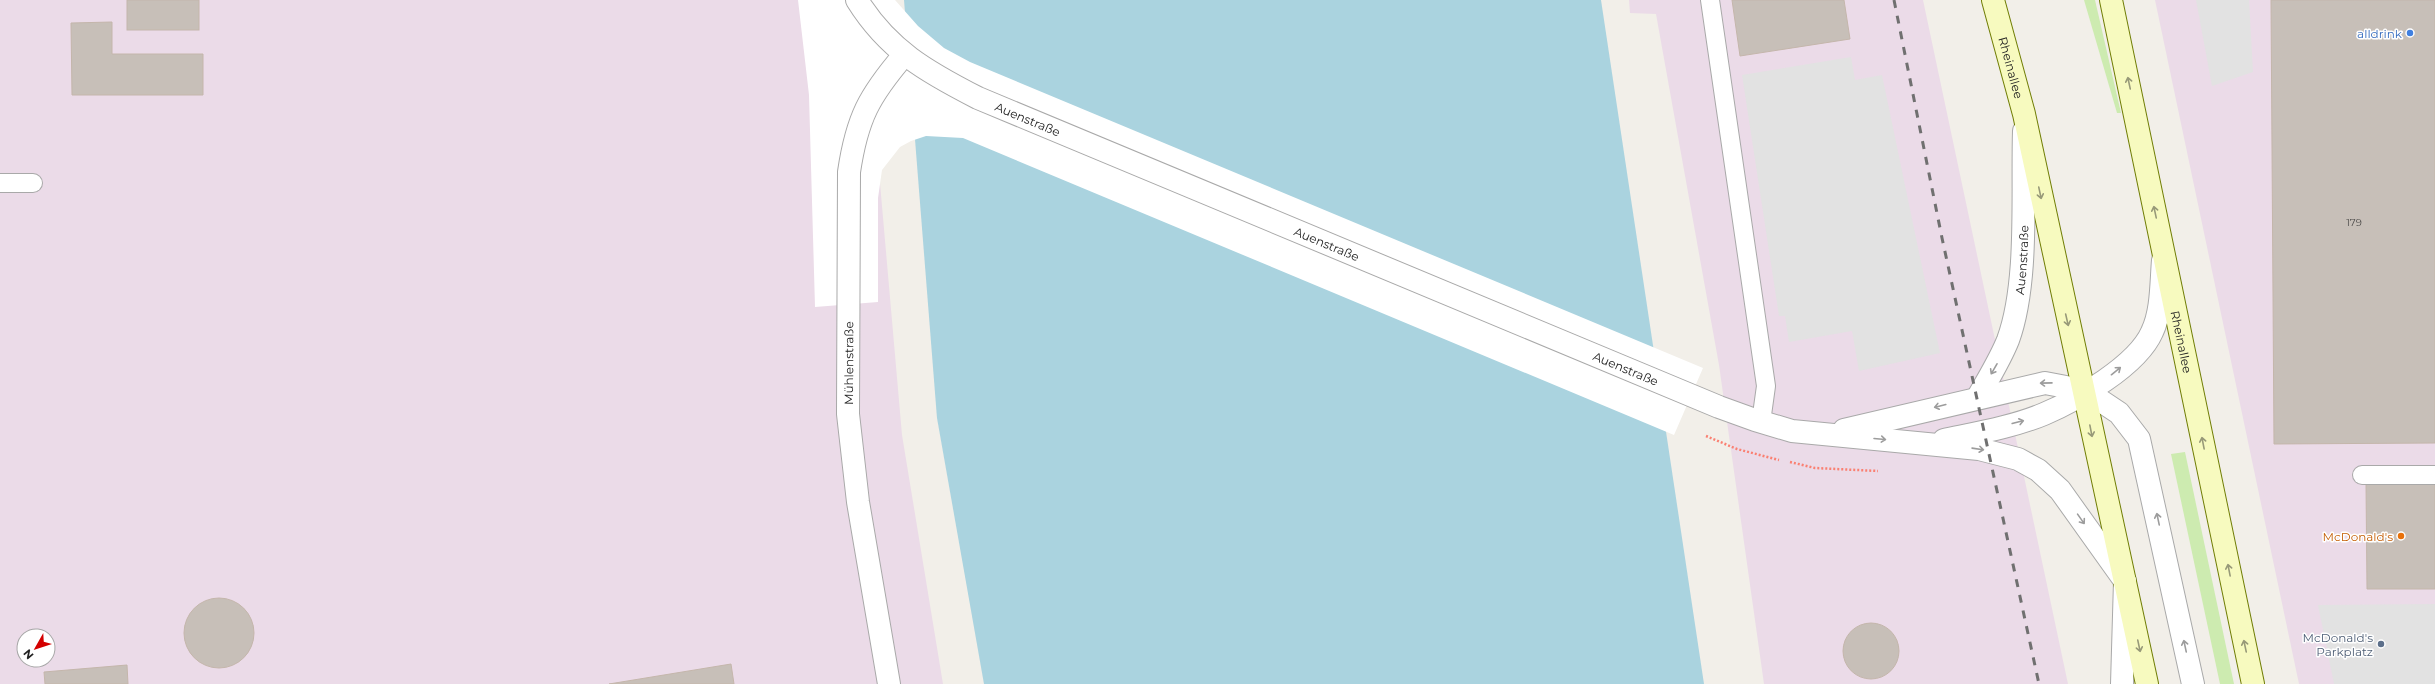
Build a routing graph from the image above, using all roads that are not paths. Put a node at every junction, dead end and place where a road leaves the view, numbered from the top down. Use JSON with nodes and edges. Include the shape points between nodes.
{"nodes":[{"id":1,"x":857,"y":0,"type":"edge"},
{"id":2,"x":1710,"y":0,"type":"edge"},
{"id":3,"x":1993,"y":0,"type":"edge"},
{"id":4,"x":2111,"y":0,"type":"edge"},
{"id":5,"x":904,"y":55,"type":"junction"},
{"id":6,"x":2024,"y":114,"type":"junction"},
{"id":7,"x":0,"y":183,"type":"edge"},
{"id":8,"x":34,"y":183,"type":"dead end"},
{"id":9,"x":2163,"y":251,"type":"junction"},
{"id":10,"x":2084,"y":393,"type":"junction"},
{"id":11,"x":1978,"y":397,"type":"junction"},
{"id":12,"x":1761,"y":422,"type":"junction"},
{"id":13,"x":1827,"y":434,"type":"junction"},
{"id":14,"x":1925,"y":444,"type":"junction"},
{"id":15,"x":2362,"y":475,"type":"dead end"},
{"id":16,"x":2435,"y":475,"type":"edge"},
{"id":17,"x":2125,"y":581,"type":"junction"},
{"id":18,"x":889,"y":684,"type":"edge"},
{"id":19,"x":2122,"y":684,"type":"edge"},
{"id":20,"x":2147,"y":684,"type":"edge"},
{"id":21,"x":2193,"y":684,"type":"edge"},
{"id":22,"x":2253,"y":684,"type":"edge"}],
"edges":[{"from":1,"to":5,"type":"street","name":"Auenstraße","via":[[871,21]]},
{"from":2,"to":12,"type":"lane","via":[[1766,386]]},
{"from":3,"to":6,"type":"main road","name":"Rheinallee"},
{"from":9,"to":4,"type":"main road","name":"Rheinallee","one_way":true},
{"from":5,"to":12,"type":"street","name":"Auenstraße","via":[[920,67],[978,98]]},
{"from":5,"to":18,"type":"street","name":"Mühlenstraße","via":[[875,91],[865,108],[854,137],[849,172],[848,414],[872,591]]},
{"from":6,"to":10,"type":"main road","name":"Rheinallee","one_way":true},
{"from":6,"to":11,"type":"street","name":"Auenstraße","one_way":true,"via":[[2022,253],[2017,307],[2003,353]]},
{"from":7,"to":8,"type":"lane"},
{"from":10,"to":9,"type":"street","name":"Auenstraße","one_way":true,"via":[[2131,359],[2152,332],[2158,312]]},
{"from":22,"to":9,"type":"main road","name":"Rheinallee","one_way":true},
{"from":10,"to":11,"type":"street","name":"Auenstraße","one_way":true,"via":[[2045,383]]},
{"from":14,"to":10,"type":"street","name":"Auenstraße","one_way":true,"via":[[2044,414]]},
{"from":10,"to":17,"type":"main road","name":"Rheinallee","one_way":true},
{"from":21,"to":10,"type":"street","name":"Auenstraße","one_way":true,"via":[[2139,439],[2119,413]]},
{"from":11,"to":13,"type":"street","name":"Auenstraße","one_way":true},
{"from":12,"to":13,"type":"street","name":"Auenstraße","via":[[1792,430]]},
{"from":13,"to":14,"type":"street","name":"Auenstraße","one_way":true},
{"from":14,"to":17,"type":"street","name":"Auenstraße","one_way":true,"via":[[1989,451],[2018,459],[2038,470],[2060,490]]},
{"from":15,"to":16,"type":"lane"},
{"from":17,"to":19,"type":"street","name":"Rheinallee"},
{"from":17,"to":20,"type":"main road","name":"Rheinallee","one_way":true}]}
